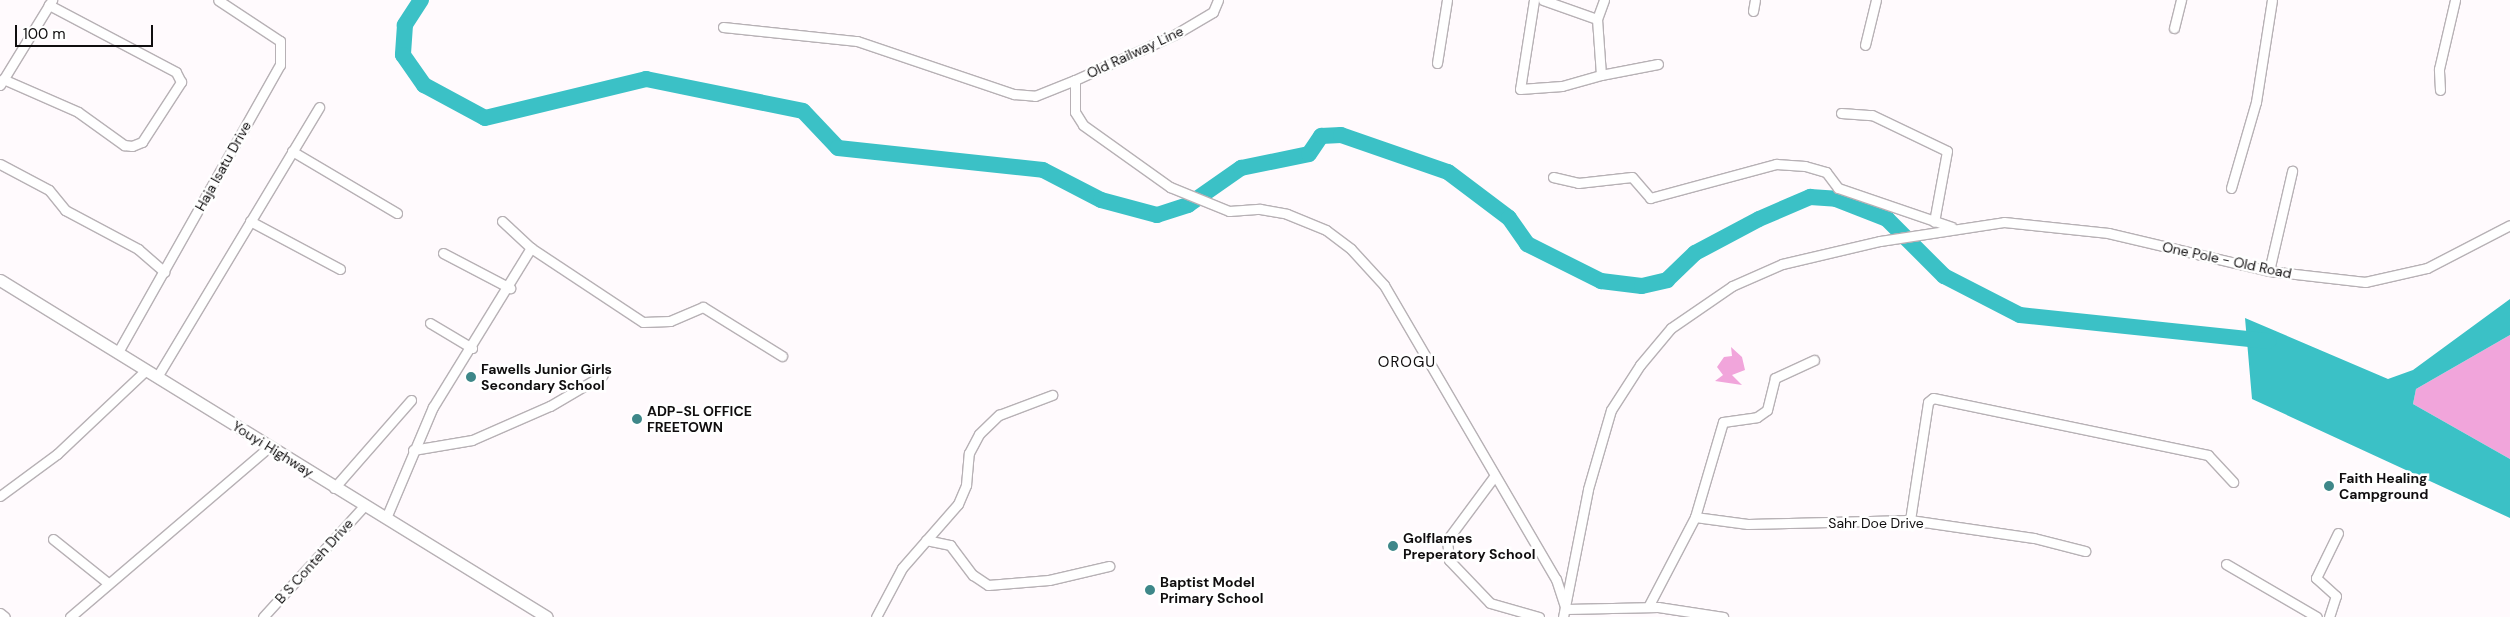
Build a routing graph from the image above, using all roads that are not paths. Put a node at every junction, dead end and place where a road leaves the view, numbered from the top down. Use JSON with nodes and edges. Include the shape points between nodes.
{"nodes":[{"id":1,"x":218,"y":0,"type":"edge"},
{"id":2,"x":1218,"y":0,"type":"edge"},
{"id":3,"x":1447,"y":0,"type":"edge"},
{"id":4,"x":1534,"y":0,"type":"edge"},
{"id":5,"x":1543,"y":0,"type":"edge"},
{"id":6,"x":1604,"y":0,"type":"edge"},
{"id":7,"x":1755,"y":0,"type":"edge"},
{"id":8,"x":1876,"y":0,"type":"edge"},
{"id":9,"x":2181,"y":0,"type":"edge"},
{"id":10,"x":2272,"y":0,"type":"edge"},
{"id":11,"x":2455,"y":0,"type":"edge"},
{"id":12,"x":51,"y":2,"type":"edge"},
{"id":13,"x":1753,"y":11,"type":"dead end"},
{"id":14,"x":1597,"y":19,"type":"junction"},
{"id":15,"x":723,"y":27,"type":"dead end"},
{"id":16,"x":2174,"y":28,"type":"dead end"},
{"id":17,"x":1865,"y":44,"type":"dead end"},
{"id":18,"x":1437,"y":63,"type":"dead end"},
{"id":19,"x":1658,"y":64,"type":"dead end"},
{"id":20,"x":1601,"y":75,"type":"junction"},
{"id":21,"x":1075,"y":80,"type":"junction"},
{"id":22,"x":2,"y":82,"type":"edge"},
{"id":23,"x":2440,"y":90,"type":"dead end"},
{"id":24,"x":319,"y":107,"type":"dead end"},
{"id":25,"x":1841,"y":112,"type":"dead end"},
{"id":26,"x":292,"y":151,"type":"junction"},
{"id":27,"x":0,"y":164,"type":"edge"},
{"id":28,"x":2292,"y":171,"type":"dead end"},
{"id":29,"x":1553,"y":177,"type":"dead end"},
{"id":30,"x":2231,"y":188,"type":"dead end"},
{"id":31,"x":397,"y":213,"type":"dead end"},
{"id":32,"x":250,"y":221,"type":"junction"},
{"id":33,"x":502,"y":221,"type":"dead end"},
{"id":34,"x":2510,"y":225,"type":"edge"},
{"id":35,"x":1934,"y":227,"type":"junction"},
{"id":36,"x":531,"y":248,"type":"junction"},
{"id":37,"x":443,"y":254,"type":"dead end"},
{"id":38,"x":340,"y":269,"type":"dead end"},
{"id":39,"x":2269,"y":271,"type":"junction"},
{"id":40,"x":164,"y":272,"type":"junction"},
{"id":41,"x":0,"y":280,"type":"edge"},
{"id":42,"x":510,"y":288,"type":"junction"},
{"id":43,"x":430,"y":323,"type":"dead end"},
{"id":44,"x":472,"y":348,"type":"junction"},
{"id":45,"x":118,"y":352,"type":"junction"},
{"id":46,"x":782,"y":356,"type":"dead end"},
{"id":47,"x":1814,"y":360,"type":"dead end"},
{"id":48,"x":146,"y":370,"type":"junction"},
{"id":49,"x":603,"y":375,"type":"dead end"},
{"id":50,"x":157,"y":377,"type":"junction"},
{"id":51,"x":1052,"y":395,"type":"dead end"},
{"id":52,"x":411,"y":400,"type":"dead end"},
{"id":53,"x":270,"y":446,"type":"junction"},
{"id":54,"x":413,"y":450,"type":"junction"},
{"id":55,"x":1493,"y":478,"type":"junction"},
{"id":56,"x":2233,"y":482,"type":"dead end"},
{"id":57,"x":334,"y":488,"type":"junction"},
{"id":58,"x":0,"y":496,"type":"edge"},
{"id":59,"x":365,"y":504,"type":"junction"},
{"id":60,"x":1695,"y":516,"type":"junction"},
{"id":61,"x":386,"y":518,"type":"junction"},
{"id":62,"x":1910,"y":520,"type":"junction"},
{"id":63,"x":2338,"y":533,"type":"dead end"},
{"id":64,"x":53,"y":539,"type":"dead end"},
{"id":65,"x":926,"y":540,"type":"junction"},
{"id":66,"x":2084,"y":551,"type":"dead end"},
{"id":67,"x":2226,"y":564,"type":"dead end"},
{"id":68,"x":1110,"y":566,"type":"dead end"},
{"id":69,"x":108,"y":583,"type":"junction"},
{"id":70,"x":1648,"y":607,"type":"junction"},
{"id":71,"x":0,"y":613,"type":"edge"},
{"id":72,"x":1566,"y":614,"type":"edge"},
{"id":73,"x":4,"y":617,"type":"edge"},
{"id":74,"x":70,"y":617,"type":"edge"},
{"id":75,"x":263,"y":617,"type":"edge"},
{"id":76,"x":547,"y":617,"type":"edge"},
{"id":77,"x":876,"y":617,"type":"edge"},
{"id":78,"x":1539,"y":617,"type":"edge"},
{"id":79,"x":1723,"y":617,"type":"edge"},
{"id":80,"x":2317,"y":617,"type":"edge"},
{"id":81,"x":2329,"y":617,"type":"edge"}],
"edges":[{"from":1,"to":40,"type":"street","name":"Haja Isatu Drive","via":[[280,41],[280,65]]},
{"from":2,"to":21,"type":"street","name":"Old Railway Line","via":[[1212,12],[1174,35]]},
{"from":3,"to":18,"type":"street"},
{"from":4,"to":20,"type":"street","via":[[1520,90],[1554,87]]},
{"from":5,"to":14,"type":"street"},
{"from":6,"to":14,"type":"street"},
{"from":7,"to":13,"type":"street"},
{"from":8,"to":17,"type":"street"},
{"from":9,"to":16,"type":"street"},
{"from":10,"to":30,"type":"street","via":[[2256,102]]},
{"from":11,"to":23,"type":"street","via":[[2440,69]]},
{"from":12,"to":22,"type":"street"},
{"from":12,"to":22,"type":"street","via":[[176,72],[181,82],[142,142],[132,146],[124,145],[78,112]]},
{"from":14,"to":20,"type":"street"},
{"from":15,"to":21,"type":"street","via":[[857,41],[1014,94],[1035,96]]},
{"from":19,"to":20,"type":"street"},
{"from":21,"to":55,"type":"street","name":"Old Railway Line","via":[[1075,112],[1083,125],[1170,187],[1215,208],[1287,214],[1326,230],[1351,249],[1384,284]]},
{"from":24,"to":26,"type":"street"},
{"from":25,"to":35,"type":"street","via":[[1872,115],[1947,151]]},
{"from":26,"to":31,"type":"street"},
{"from":26,"to":32,"type":"street"},
{"from":27,"to":40,"type":"street","via":[[49,190],[65,210],[138,249]]},
{"from":28,"to":39,"type":"street"},
{"from":29,"to":35,"type":"street","via":[[1578,182],[1632,177],[1650,198],[1776,164],[1805,166],[1826,172],[1838,188]]},
{"from":32,"to":38,"type":"street"},
{"from":32,"to":50,"type":"street"},
{"from":33,"to":36,"type":"street"},
{"from":34,"to":39,"type":"street","name":"One Pole - Old Road","via":[[2427,268],[2396,278],[2365,282]]},
{"from":35,"to":39,"type":"street","name":"One Pole - Old Road","via":[[1956,228],[2004,222],[2045,224],[2108,233]]},
{"from":35,"to":72,"type":"street","name":"One Pole - Old Road","via":[[1782,264],[1732,286],[1670,328],[1640,365],[1612,410],[1578,533]]},
{"from":36,"to":42,"type":"street"},
{"from":36,"to":46,"type":"street","via":[[643,322],[670,322],[703,308]]},
{"from":37,"to":42,"type":"street"},
{"from":40,"to":45,"type":"street","name":"Haja Isatu Drive"},
{"from":41,"to":45,"type":"main road","name":"Youyi Highway"},
{"from":42,"to":44,"type":"street"},
{"from":43,"to":44,"type":"street"},
{"from":44,"to":54,"type":"street","via":[[433,407]]},
{"from":45,"to":48,"type":"main road","name":"Youyi Highway"},
{"from":47,"to":60,"type":"street","via":[[1775,378],[1767,410],[1757,417],[1723,422]]},
{"from":48,"to":50,"type":"main road","name":"Youyi Highway"},
{"from":48,"to":58,"type":"street","via":[[57,454]]},
{"from":49,"to":54,"type":"street","via":[[550,406],[472,440]]},
{"from":50,"to":53,"type":"main road","name":"Youyi Highway"},
{"from":51,"to":65,"type":"street","via":[[989,422],[969,453],[966,485],[958,504]]},
{"from":52,"to":57,"type":"street"},
{"from":53,"to":57,"type":"main road","name":"Youyi Highway"},
{"from":53,"to":69,"type":"street"},
{"from":54,"to":61,"type":"street"},
{"from":55,"to":72,"type":"street","via":[[1556,579]]},
{"from":55,"to":78,"type":"street","via":[[1447,540],[1449,560],[1490,603]]},
{"from":56,"to":62,"type":"street","via":[[2208,455],[1933,398],[1928,402]]},
{"from":57,"to":59,"type":"main road","name":"Youyi Highway"},
{"from":59,"to":61,"type":"main road","name":"Youyi Highway"},
{"from":59,"to":75,"type":"street","name":"B S Conteh Drive"},
{"from":60,"to":62,"type":"street","name":"Sahr Doe Drive","via":[[1748,524]]},
{"from":60,"to":70,"type":"street"},
{"from":61,"to":76,"type":"main road","name":"Youyi Highway"},
{"from":62,"to":66,"type":"street","name":"Sahr Doe Drive","via":[[2034,538]]},
{"from":63,"to":81,"type":"street","via":[[2316,578],[2336,596]]},
{"from":64,"to":69,"type":"street"},
{"from":65,"to":68,"type":"street","via":[[950,545],[988,585],[1049,580]]},
{"from":65,"to":77,"type":"street","via":[[902,568]]},
{"from":67,"to":80,"type":"street"},
{"from":69,"to":74,"type":"street"},
{"from":70,"to":72,"type":"street"},
{"from":70,"to":79,"type":"street"},
{"from":71,"to":73,"type":"street"}]}
